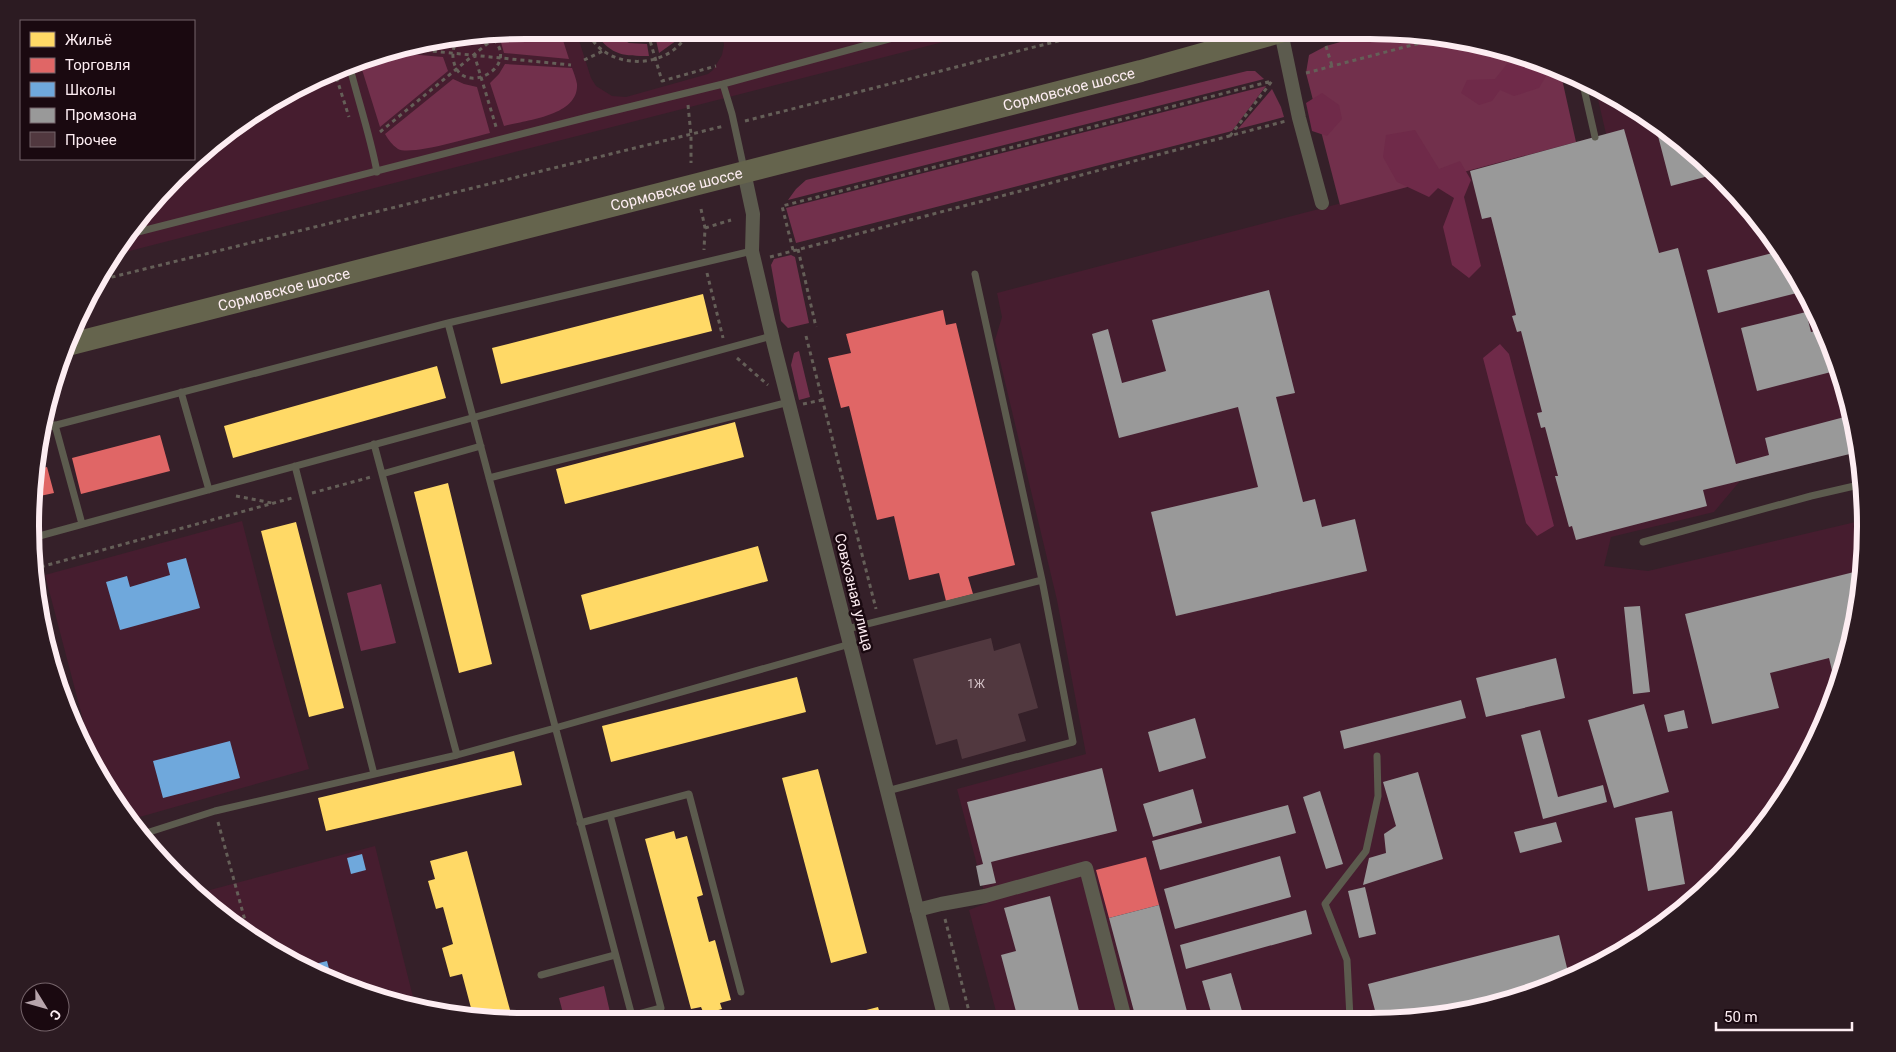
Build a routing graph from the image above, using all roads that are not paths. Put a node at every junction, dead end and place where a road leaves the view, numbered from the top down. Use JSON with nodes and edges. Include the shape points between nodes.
{"nodes":[{"id":1,"x":889,"y":39,"type":"edge"},
{"id":2,"x":1257,"y":39,"type":"edge"},
{"id":3,"x":1283,"y":39,"type":"edge"},
{"id":4,"x":351,"y":72,"type":"edge"},
{"id":5,"x":723,"y":84,"type":"junction"},
{"id":6,"x":1584,"y":88,"type":"edge"},
{"id":7,"x":1595,"y":137,"type":"dead end"},
{"id":8,"x":377,"y":172,"type":"junction"},
{"id":9,"x":744,"y":172,"type":"junction"},
{"id":10,"x":1322,"y":203,"type":"dead end"},
{"id":11,"x":137,"y":232,"type":"edge"},
{"id":12,"x":753,"y":256,"type":"junction"},
{"id":13,"x":975,"y":274,"type":"dead end"},
{"id":14,"x":448,"y":323,"type":"junction"},
{"id":15,"x":772,"y":336,"type":"junction"},
{"id":16,"x":75,"y":342,"type":"edge"},
{"id":17,"x":181,"y":392,"type":"junction"},
{"id":18,"x":794,"y":403,"type":"junction"},
{"id":19,"x":474,"y":418,"type":"junction"},
{"id":20,"x":55,"y":425,"type":"junction"},
{"id":21,"x":49,"y":427,"type":"edge"},
{"id":22,"x":374,"y":444,"type":"junction"},
{"id":23,"x":481,"y":446,"type":"junction"},
{"id":24,"x":294,"y":466,"type":"junction"},
{"id":25,"x":382,"y":474,"type":"junction"},
{"id":26,"x":489,"y":478,"type":"junction"},
{"id":27,"x":1855,"y":486,"type":"edge"},
{"id":28,"x":209,"y":490,"type":"junction"},
{"id":29,"x":82,"y":524,"type":"junction"},
{"id":30,"x":39,"y":536,"type":"edge"},
{"id":31,"x":1643,"y":542,"type":"dead end"},
{"id":32,"x":1042,"y":580,"type":"junction"},
{"id":33,"x":847,"y":629,"type":"junction"},
{"id":34,"x":850,"y":644,"type":"junction"},
{"id":35,"x":556,"y":728,"type":"junction"},
{"id":36,"x":457,"y":754,"type":"junction"},
{"id":37,"x":1378,"y":756,"type":"dead end"},
{"id":38,"x":374,"y":774,"type":"junction"},
{"id":39,"x":887,"y":791,"type":"junction"},
{"id":40,"x":610,"y":815,"type":"junction"},
{"id":41,"x":580,"y":823,"type":"junction"},
{"id":42,"x":147,"y":833,"type":"edge"},
{"id":43,"x":917,"y":910,"type":"junction"},
{"id":44,"x":615,"y":955,"type":"junction"},
{"id":45,"x":540,"y":975,"type":"dead end"},
{"id":46,"x":742,"y":992,"type":"dead end"},
{"id":47,"x":631,"y":1013,"type":"edge"},
{"id":48,"x":646,"y":1013,"type":"edge"},
{"id":49,"x":943,"y":1013,"type":"edge"},
{"id":50,"x":1123,"y":1013,"type":"edge"},
{"id":51,"x":1350,"y":1013,"type":"edge"}],
"edges":[{"from":1,"to":5,"type":"lane"},
{"from":2,"to":9,"type":"main road","name":"Сормовское шоссе"},
{"from":3,"to":10,"type":"street","via":[[1299,118]]},
{"from":4,"to":8,"type":"lane"},
{"from":5,"to":8,"type":"lane"},
{"from":5,"to":9,"type":"lane"},
{"from":6,"to":7,"type":"lane"},
{"from":8,"to":11,"type":"lane"},
{"from":9,"to":12,"type":"street","name":"Совхозная улица","via":[[753,214]]},
{"from":9,"to":16,"type":"main road","name":"Сормовское шоссе"},
{"from":12,"to":14,"type":"lane","via":[[704,262]]},
{"from":12,"to":15,"type":"street","name":"Совхозная улица"},
{"from":13,"to":32,"type":"lane"},
{"from":14,"to":17,"type":"lane"},
{"from":14,"to":19,"type":"lane"},
{"from":15,"to":18,"type":"street","name":"Совхозная улица"},
{"from":15,"to":19,"type":"lane"},
{"from":17,"to":20,"type":"lane"},
{"from":17,"to":28,"type":"lane"},
{"from":18,"to":26,"type":"lane"},
{"from":18,"to":33,"type":"street","name":"Совхозная улица"},
{"from":19,"to":22,"type":"lane"},
{"from":19,"to":23,"type":"lane"},
{"from":20,"to":21,"type":"lane"},
{"from":20,"to":29,"type":"lane"},
{"from":22,"to":24,"type":"lane"},
{"from":22,"to":25,"type":"lane"},
{"from":23,"to":25,"type":"lane"},
{"from":23,"to":26,"type":"lane"},
{"from":24,"to":28,"type":"lane"},
{"from":24,"to":38,"type":"lane"},
{"from":25,"to":36,"type":"lane"},
{"from":26,"to":35,"type":"lane"},
{"from":27,"to":31,"type":"lane"},
{"from":28,"to":29,"type":"lane"},
{"from":29,"to":30,"type":"lane"},
{"from":32,"to":33,"type":"lane"},
{"from":32,"to":39,"type":"lane","via":[[1073,742]]},
{"from":33,"to":34,"type":"street","name":"Совхозная улица"},
{"from":34,"to":35,"type":"lane"},
{"from":34,"to":39,"type":"street","name":"Совхозная улица"},
{"from":35,"to":36,"type":"lane"},
{"from":35,"to":41,"type":"lane"},
{"from":36,"to":38,"type":"lane"},
{"from":37,"to":51,"type":"lane","via":[[1378,796],[1366,851],[1325,904],[1347,960]]},
{"from":38,"to":42,"type":"lane","via":[[215,811]]},
{"from":39,"to":43,"type":"street","name":"Совхозная улица"},
{"from":40,"to":41,"type":"lane"},
{"from":40,"to":46,"type":"lane","via":[[689,794]]},
{"from":40,"to":48,"type":"lane","via":[[661,1008]]},
{"from":41,"to":44,"type":"lane"},
{"from":43,"to":49,"type":"street","name":"Совхозная улица"},
{"from":43,"to":50,"type":"street","via":[[985,896],[1086,868]]},
{"from":44,"to":45,"type":"lane"},
{"from":44,"to":47,"type":"lane"}]}
